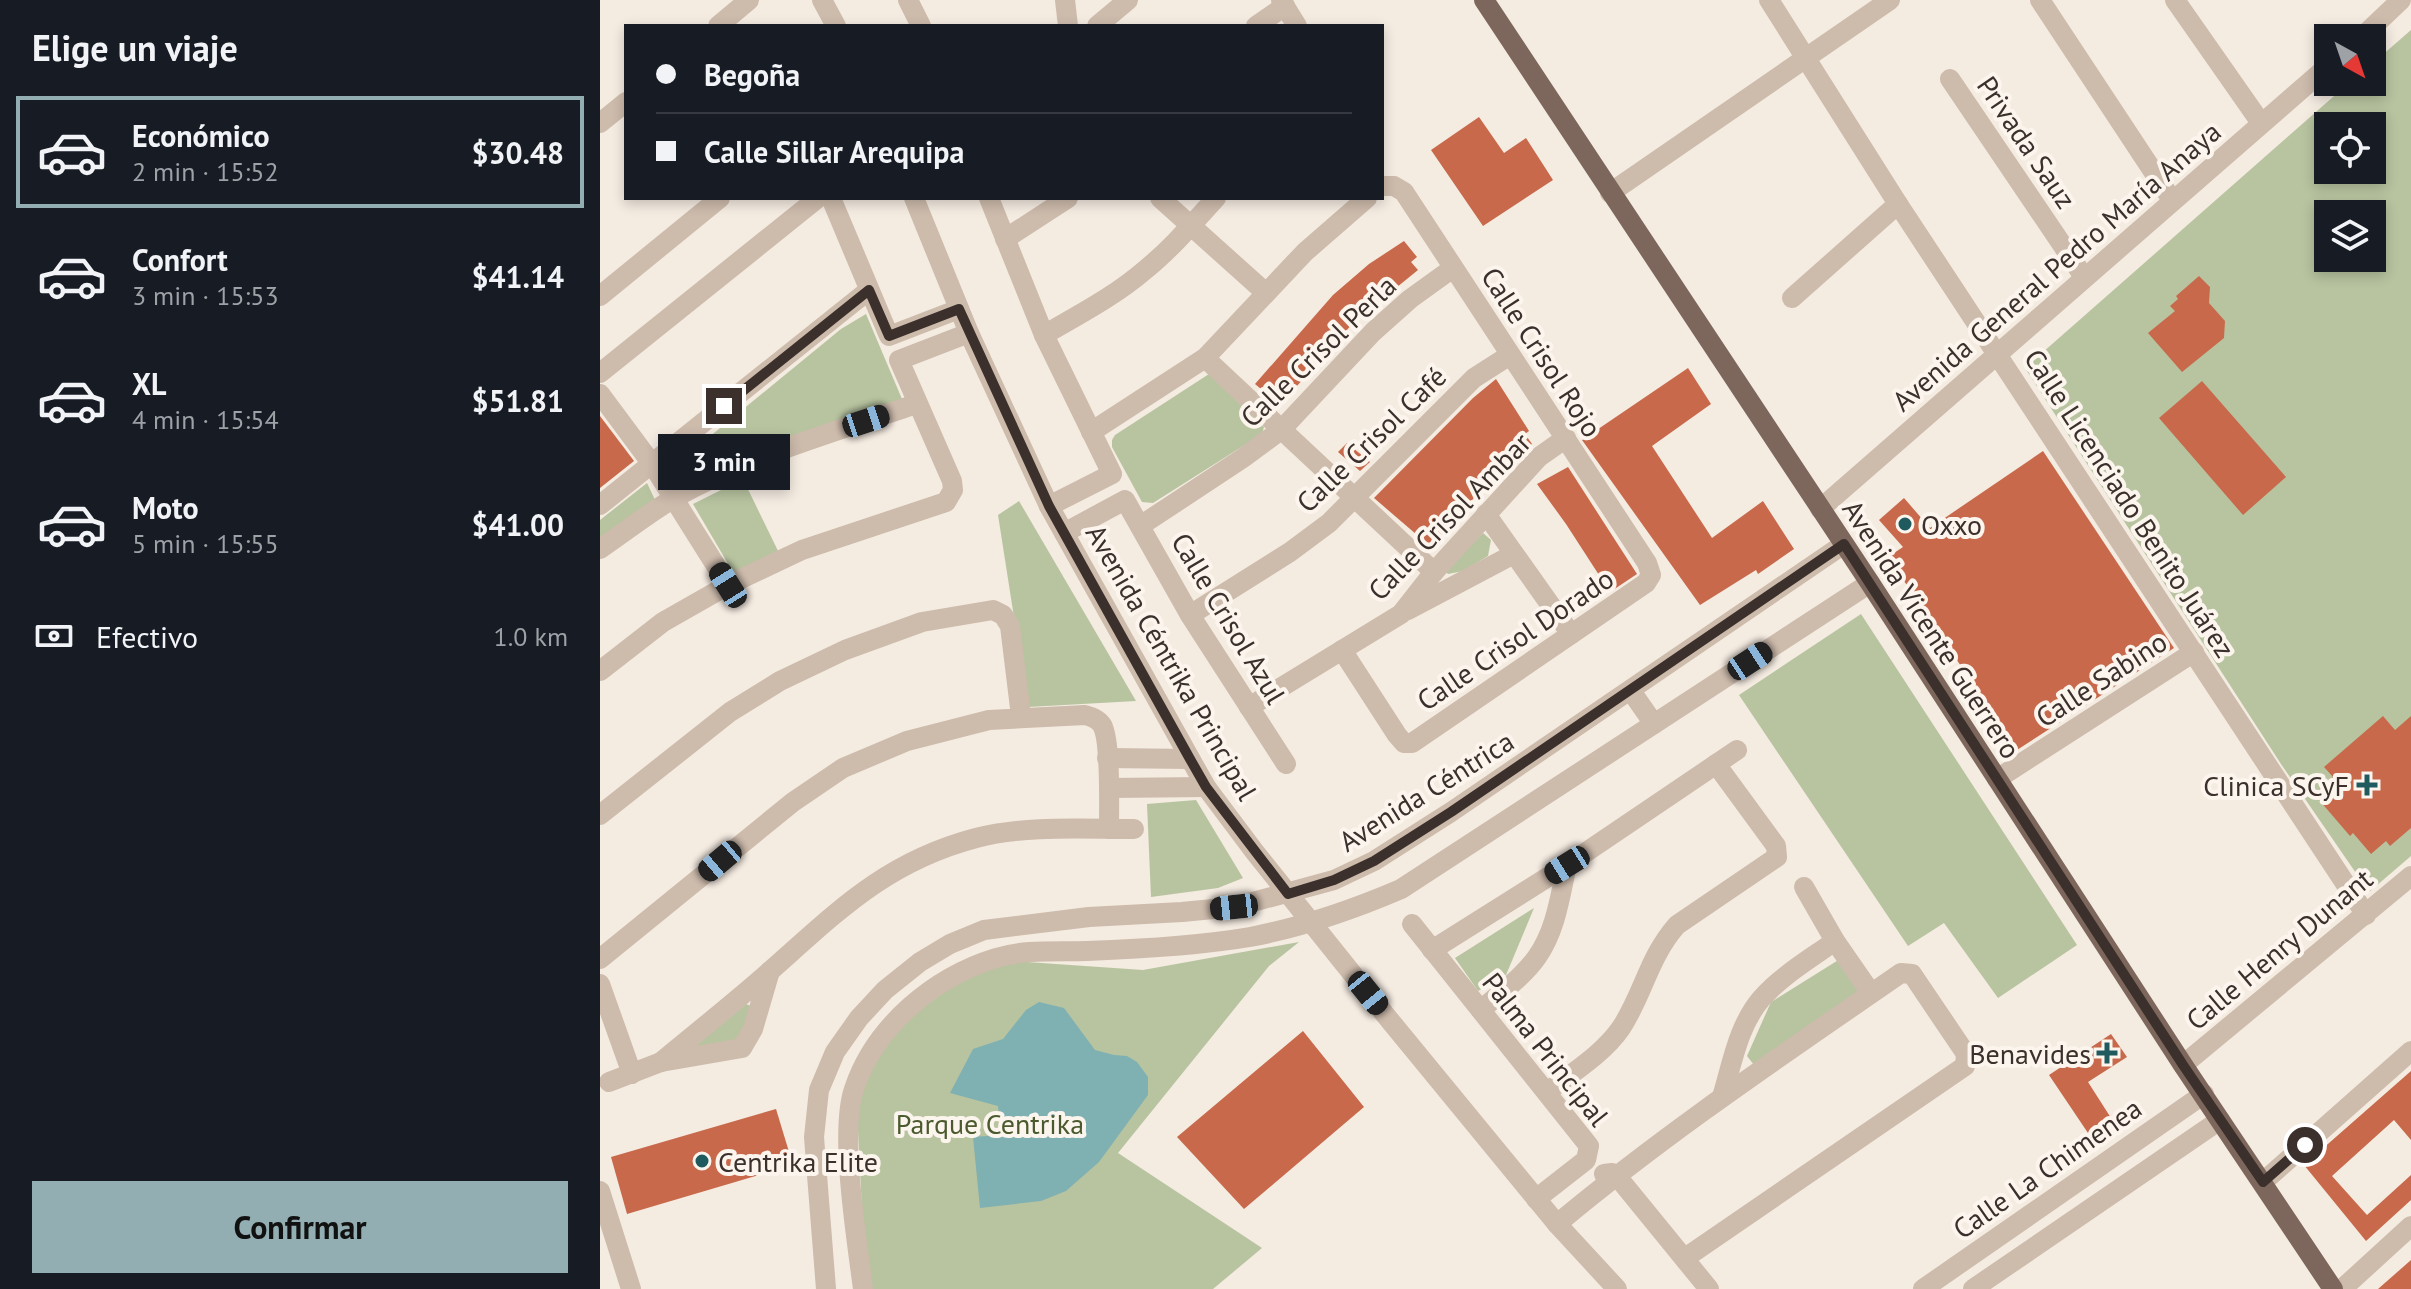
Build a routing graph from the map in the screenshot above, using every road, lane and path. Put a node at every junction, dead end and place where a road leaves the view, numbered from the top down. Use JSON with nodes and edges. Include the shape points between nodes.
{"nodes":[{"id":1,"x":749,"y":0,"type":"edge"},
{"id":2,"x":822,"y":0,"type":"edge"},
{"id":3,"x":908,"y":0,"type":"edge"},
{"id":4,"x":1065,"y":0,"type":"edge"},
{"id":5,"x":1128,"y":0,"type":"edge"},
{"id":6,"x":1484,"y":0,"type":"edge"},
{"id":7,"x":1769,"y":0,"type":"edge"},
{"id":8,"x":1890,"y":0,"type":"edge"},
{"id":9,"x":2040,"y":0,"type":"edge"},
{"id":10,"x":2175,"y":0,"type":"edge"},
{"id":11,"x":2401,"y":0,"type":"edge"},
{"id":12,"x":1283,"y":3,"type":"edge"},
{"id":13,"x":720,"y":24,"type":"edge"},
{"id":14,"x":835,"y":24,"type":"edge"},
{"id":15,"x":920,"y":24,"type":"edge"},
{"id":16,"x":1068,"y":24,"type":"edge"},
{"id":17,"x":1099,"y":24,"type":"edge"},
{"id":18,"x":1258,"y":24,"type":"edge"},
{"id":19,"x":1296,"y":24,"type":"edge"},
{"id":20,"x":2376,"y":24,"type":"edge"},
{"id":21,"x":1807,"y":57,"type":"junction"},
{"id":22,"x":2314,"y":78,"type":"edge"},
{"id":23,"x":1950,"y":79,"type":"dead end"},
{"id":24,"x":624,"y":104,"type":"edge"},
{"id":25,"x":600,"y":123,"type":"edge"},
{"id":26,"x":2261,"y":123,"type":"junction"},
{"id":27,"x":1384,"y":186,"type":"edge"},
{"id":28,"x":1610,"y":193,"type":"junction"},
{"id":29,"x":718,"y":200,"type":"edge"},
{"id":30,"x":816,"y":200,"type":"edge"},
{"id":31,"x":832,"y":200,"type":"edge"},
{"id":32,"x":915,"y":200,"type":"edge"},
{"id":33,"x":990,"y":200,"type":"edge"},
{"id":34,"x":1065,"y":200,"type":"edge"},
{"id":35,"x":1162,"y":200,"type":"edge"},
{"id":36,"x":1214,"y":200,"type":"edge"},
{"id":37,"x":1365,"y":200,"type":"edge"},
{"id":38,"x":2172,"y":200,"type":"junction"},
{"id":39,"x":1898,"y":204,"type":"junction"},
{"id":40,"x":1190,"y":226,"type":"junction"},
{"id":41,"x":1005,"y":239,"type":"junction"},
{"id":42,"x":1453,"y":268,"type":"junction"},
{"id":43,"x":2084,"y":277,"type":"junction"},
{"id":44,"x":869,"y":290,"type":"junction"},
{"id":45,"x":1266,"y":293,"type":"junction"},
{"id":46,"x":600,"y":296,"type":"edge"},
{"id":47,"x":1792,"y":298,"type":"dead end"},
{"id":48,"x":959,"y":309,"type":"junction"},
{"id":49,"x":969,"y":333,"type":"junction"},
{"id":50,"x":1044,"y":335,"type":"junction"},
{"id":51,"x":1998,"y":353,"type":"junction"},
{"id":52,"x":1510,"y":355,"type":"junction"},
{"id":53,"x":1205,"y":358,"type":"junction"},
{"id":54,"x":600,"y":373,"type":"edge"},
{"id":55,"x":600,"y":394,"type":"edge"},
{"id":56,"x":916,"y":404,"type":"junction"},
{"id":57,"x":1281,"y":430,"type":"junction"},
{"id":58,"x":1091,"y":432,"type":"junction"},
{"id":59,"x":1566,"y":438,"type":"junction"},
{"id":60,"x":652,"y":464,"type":"junction"},
{"id":61,"x":674,"y":499,"type":"junction"},
{"id":62,"x":1356,"y":499,"type":"junction"},
{"id":63,"x":600,"y":505,"type":"edge"},
{"id":64,"x":1049,"y":506,"type":"junction"},
{"id":65,"x":1820,"y":509,"type":"junction"},
{"id":66,"x":1486,"y":514,"type":"junction"},
{"id":67,"x":1140,"y":526,"type":"junction"},
{"id":68,"x":1064,"y":533,"type":"junction"},
{"id":69,"x":1844,"y":544,"type":"junction"},
{"id":70,"x":600,"y":549,"type":"edge"},
{"id":71,"x":1514,"y":554,"type":"junction"},
{"id":72,"x":1647,"y":563,"type":"joint"},
{"id":73,"x":1434,"y":572,"type":"junction"},
{"id":74,"x":1870,"y":583,"type":"junction"},
{"id":75,"x":728,"y":585,"type":"junction"},
{"id":76,"x":1401,"y":614,"type":"junction"},
{"id":77,"x":1190,"y":615,"type":"junction"},
{"id":78,"x":1571,"y":634,"type":"junction"},
{"id":79,"x":1342,"y":650,"type":"junction"},
{"id":80,"x":2194,"y":652,"type":"junction"},
{"id":81,"x":600,"y":671,"type":"edge"},
{"id":82,"x":1631,"y":691,"type":"junction"},
{"id":83,"x":1249,"y":707,"type":"junction"},
{"id":84,"x":1021,"y":716,"type":"junction"},
{"id":85,"x":1654,"y":724,"type":"junction"},
{"id":86,"x":1737,"y":750,"type":"dead end"},
{"id":87,"x":1107,"y":758,"type":"junction"},
{"id":88,"x":1190,"y":759,"type":"junction"},
{"id":89,"x":1286,"y":764,"type":"dead end"},
{"id":90,"x":1716,"y":764,"type":"junction"},
{"id":91,"x":1997,"y":779,"type":"junction"},
{"id":92,"x":1206,"y":787,"type":"junction"},
{"id":93,"x":1109,"y":788,"type":"junction"},
{"id":94,"x":600,"y":815,"type":"edge"},
{"id":95,"x":1109,"y":829,"type":"junction"},
{"id":96,"x":1134,"y":829,"type":"dead end"},
{"id":97,"x":1567,"y":865,"type":"junction"},
{"id":98,"x":2411,"y":876,"type":"edge"},
{"id":99,"x":1804,"y":887,"type":"dead end"},
{"id":100,"x":1288,"y":894,"type":"junction"},
{"id":101,"x":2366,"y":915,"type":"junction"},
{"id":102,"x":1310,"y":922,"type":"junction"},
{"id":103,"x":1412,"y":924,"type":"dead end"},
{"id":104,"x":1835,"y":941,"type":"junction"},
{"id":105,"x":1432,"y":950,"type":"junction"},
{"id":106,"x":600,"y":959,"type":"edge"},
{"id":107,"x":770,"y":971,"type":"junction"},
{"id":108,"x":600,"y":984,"type":"edge"},
{"id":109,"x":1871,"y":993,"type":"junction"},
{"id":110,"x":1481,"y":1010,"type":"junction"},
{"id":111,"x":2411,"y":1051,"type":"edge"},
{"id":112,"x":661,"y":1062,"type":"junction"},
{"id":113,"x":2183,"y":1065,"type":"junction"},
{"id":114,"x":632,"y":1074,"type":"junction"},
{"id":115,"x":609,"y":1082,"type":"dead end"},
{"id":116,"x":1547,"y":1092,"type":"junction"},
{"id":117,"x":2204,"y":1094,"type":"junction"},
{"id":118,"x":1722,"y":1097,"type":"junction"},
{"id":119,"x":2220,"y":1120,"type":"junction"},
{"id":120,"x":1616,"y":1175,"type":"junction"},
{"id":121,"x":2263,"y":1182,"type":"junction"},
{"id":122,"x":600,"y":1191,"type":"edge"},
{"id":123,"x":1536,"y":1199,"type":"junction"},
{"id":124,"x":1554,"y":1220,"type":"junction"},
{"id":125,"x":2411,"y":1226,"type":"edge"},
{"id":126,"x":1685,"y":1258,"type":"junction"},
{"id":127,"x":862,"y":1282,"type":"edge"},
{"id":128,"x":825,"y":1285,"type":"edge"},
{"id":129,"x":631,"y":1289,"type":"edge"},
{"id":130,"x":1617,"y":1289,"type":"edge"},
{"id":131,"x":1709,"y":1289,"type":"edge"},
{"id":132,"x":1923,"y":1289,"type":"edge"},
{"id":133,"x":1973,"y":1289,"type":"edge"},
{"id":134,"x":2333,"y":1289,"type":"edge"},
{"id":135,"x":2342,"y":1289,"type":"edge"}],
"edges":[{"from":1,"to":13,"type":"street"},
{"from":2,"to":14,"type":"street"},
{"from":3,"to":15,"type":"street"},
{"from":4,"to":16,"type":"street"},
{"from":5,"to":17,"type":"street"},
{"from":6,"to":28,"type":"main road","name":"Avenida Vicente Guerrero"},
{"from":7,"to":21,"type":"street","name":"Calle Licenciado Benito Juárez"},
{"from":8,"to":21,"type":"street"},
{"from":9,"to":38,"type":"street"},
{"from":10,"to":26,"type":"street"},
{"from":11,"to":20,"type":"street"},
{"from":12,"to":18,"type":"street"},
{"from":12,"to":19,"type":"street"},
{"from":21,"to":28,"type":"street"},
{"from":21,"to":39,"type":"street","name":"Calle Licenciado Benito Juárez"},
{"from":22,"to":26,"type":"street","name":"Avenida General Pedro María Anaya"},
{"from":23,"to":43,"type":"street","name":"Privada Sauz"},
{"from":24,"to":25,"type":"street"},
{"from":26,"to":38,"type":"street","name":"Avenida General Pedro María Anaya"},
{"from":27,"to":42,"type":"street","name":"Calle Crisol Rojo","via":[[1404,192]]},
{"from":28,"to":65,"type":"main road","name":"Avenida Vicente Guerrero"},
{"from":29,"to":46,"type":"street"},
{"from":30,"to":54,"type":"street"},
{"from":31,"to":44,"type":"street"},
{"from":32,"to":48,"type":"street","name":"Avenida Céntrika Principal"},
{"from":33,"to":41,"type":"street"},
{"from":34,"to":41,"type":"street"},
{"from":35,"to":40,"type":"street"},
{"from":36,"to":40,"type":"street"},
{"from":37,"to":45,"type":"street"},
{"from":38,"to":43,"type":"street","name":"Avenida General Pedro María Anaya"},
{"from":39,"to":47,"type":"street"},
{"from":39,"to":51,"type":"street","name":"Calle Licenciado Benito Juárez"},
{"from":40,"to":45,"type":"street"},
{"from":40,"to":50,"type":"street","via":[[1143,272]]},
{"from":41,"to":50,"type":"street"},
{"from":42,"to":52,"type":"street","name":"Calle Crisol Rojo"},
{"from":42,"to":57,"type":"street","name":"Calle Crisol Perla","via":[[1373,332]]},
{"from":43,"to":51,"type":"street","name":"Avenida General Pedro María Anaya"},
{"from":44,"to":48,"type":"street","via":[[889,336]]},
{"from":44,"to":60,"type":"street"},
{"from":45,"to":53,"type":"street"},
{"from":48,"to":49,"type":"street","name":"Avenida Céntrika Principal"},
{"from":49,"to":56,"type":"street","via":[[899,360]]},
{"from":49,"to":64,"type":"street","name":"Avenida Céntrika Principal"},
{"from":50,"to":58,"type":"street"},
{"from":51,"to":65,"type":"street","name":"Avenida General Pedro María Anaya"},
{"from":51,"to":80,"type":"street","name":"Calle Licenciado Benito Juárez"},
{"from":52,"to":59,"type":"street","name":"Calle Crisol Rojo"},
{"from":52,"to":62,"type":"street","name":"Calle Crisol Café","via":[[1474,378]]},
{"from":53,"to":57,"type":"street"},
{"from":53,"to":58,"type":"street"},
{"from":55,"to":60,"type":"street"},
{"from":56,"to":61,"type":"street","via":[[782,449]]},
{"from":56,"to":75,"type":"street","via":[[952,481],[946,502],[802,550]]},
{"from":57,"to":62,"type":"street"},
{"from":57,"to":67,"type":"street","name":"Calle Crisol Perla"},
{"from":58,"to":64,"type":"street","via":[[1112,474]]},
{"from":59,"to":66,"type":"street","name":"Calle Crisol Ambar","via":[[1539,457]]},
{"from":59,"to":72,"type":"street","name":"Calle Crisol Rojo"},
{"from":60,"to":61,"type":"street"},
{"from":60,"to":63,"type":"street"},
{"from":61,"to":70,"type":"street"},
{"from":61,"to":75,"type":"street"},
{"from":62,"to":73,"type":"street"},
{"from":62,"to":77,"type":"street","name":"Calle Crisol Café","via":[[1290,552]]},
{"from":64,"to":68,"type":"street","name":"Avenida Céntrika Principal"},
{"from":65,"to":69,"type":"main road","name":"Avenida Vicente Guerrero"},
{"from":66,"to":71,"type":"street"},
{"from":66,"to":73,"type":"street","name":"Calle Crisol Ambar"},
{"from":67,"to":68,"type":"street","name":"Calle Crisol Azul","via":[[1125,500]]},
{"from":67,"to":77,"type":"street","name":"Calle Crisol Azul"},
{"from":68,"to":88,"type":"street","name":"Avenida Céntrika Principal"},
{"from":69,"to":74,"type":"main road","name":"Avenida Vicente Guerrero"},
{"from":69,"to":82,"type":"street","name":"Avenida Céntrica"},
{"from":71,"to":76,"type":"street"},
{"from":71,"to":78,"type":"street"},
{"from":72,"to":78,"type":"street","name":"Calle Crisol Dorado","via":[[1650,580]]},
{"from":73,"to":76,"type":"street","name":"Calle Crisol Ambar"},
{"from":74,"to":85,"type":"street"},
{"from":74,"to":91,"type":"main road","name":"Avenida Vicente Guerrero"},
{"from":75,"to":81,"type":"street","via":[[663,622]]},
{"from":76,"to":79,"type":"street","name":"Calle Crisol Ambar"},
{"from":77,"to":83,"type":"street","name":"Calle Crisol Azul"},
{"from":78,"to":79,"type":"street","name":"Calle Crisol Dorado","via":[[1412,743],[1397,735]]},
{"from":79,"to":83,"type":"street","name":"Calle Crisol Ambar"},
{"from":80,"to":91,"type":"street","name":"Calle Sabino"},
{"from":80,"to":101,"type":"street","name":"Calle Licenciado Benito Juárez"},
{"from":82,"to":85,"type":"street"},
{"from":82,"to":100,"type":"street","name":"Avenida Céntrica","via":[[1374,861]]},
{"from":83,"to":89,"type":"street","name":"Calle Crisol Azul"},
{"from":84,"to":87,"type":"street","via":[[1094,717],[1104,728]]},
{"from":84,"to":94,"type":"street","via":[[1010,626],[1003,615],[993,610],[922,622],[780,681],[730,712]]},
{"from":84,"to":106,"type":"street","via":[[907,741],[843,768],[793,802]]},
{"from":85,"to":102,"type":"street","via":[[1401,889]]},
{"from":86,"to":90,"type":"street"},
{"from":87,"to":88,"type":"street"},
{"from":87,"to":93,"type":"street"},
{"from":88,"to":92,"type":"street","name":"Avenida Céntrika Principal"},
{"from":90,"to":97,"type":"street"},
{"from":90,"to":116,"type":"street","via":[[1776,846],[1777,857],[1677,925],[1650,963],[1621,1028]]},
{"from":91,"to":113,"type":"main road","name":"Avenida Vicente Guerrero"},
{"from":92,"to":93,"type":"street"},
{"from":92,"to":100,"type":"street","name":"Avenida Céntrika Principal"},
{"from":93,"to":95,"type":"street"},
{"from":95,"to":96,"type":"street"},
{"from":95,"to":107,"type":"street","via":[[1004,833],[911,861],[846,903]]},
{"from":97,"to":105,"type":"street"},
{"from":97,"to":110,"type":"street","via":[[1545,944],[1521,975]]},
{"from":98,"to":101,"type":"street","name":"Calle Henry Dunant"},
{"from":99,"to":104,"type":"street"},
{"from":100,"to":102,"type":"street","name":"Avenida Céntrika Principal"},
{"from":100,"to":128,"type":"street","name":"Avenida Céntrica","via":[[1234,907],[984,930],[920,962],[885,990],[835,1052],[819,1090],[814,1137]]},
{"from":101,"to":113,"type":"street","name":"Calle Henry Dunant"},
{"from":102,"to":123,"type":"street","name":"Avenida Céntrika Principal"},
{"from":102,"to":127,"type":"street","via":[[1249,937],[1016,954],[963,971],[930,991],[899,1016],[853,1090],[850,1146]]},
{"from":103,"to":105,"type":"street","name":"Palma Principal"},
{"from":104,"to":109,"type":"street"},
{"from":104,"to":118,"type":"street","via":[[1761,999],[1741,1034]]},
{"from":105,"to":110,"type":"street","name":"Palma Principal"},
{"from":107,"to":112,"type":"street"},
{"from":107,"to":112,"type":"street","via":[[742,1048]]},
{"from":108,"to":114,"type":"street"},
{"from":109,"to":118,"type":"street"},
{"from":109,"to":126,"type":"street","via":[[1901,973],[1912,974],[1966,1054],[1965,1066]]},
{"from":110,"to":116,"type":"street","name":"Palma Principal"},
{"from":111,"to":121,"type":"street"},
{"from":112,"to":114,"type":"street"},
{"from":113,"to":117,"type":"main road","name":"Avenida Vicente Guerrero"},
{"from":114,"to":115,"type":"street"},
{"from":116,"to":123,"type":"street","name":"Palma Principal","via":[[1590,1152]]},
{"from":117,"to":119,"type":"main road","name":"Avenida Vicente Guerrero"},
{"from":117,"to":132,"type":"street","name":"Calle La Chimenea"},
{"from":118,"to":120,"type":"street"},
{"from":119,"to":121,"type":"main road","name":"Avenida Vicente Guerrero"},
{"from":119,"to":133,"type":"street"},
{"from":120,"to":124,"type":"street"},
{"from":120,"to":126,"type":"street"},
{"from":121,"to":134,"type":"main road","name":"Avenida Vicente Guerrero"},
{"from":122,"to":129,"type":"street"},
{"from":123,"to":124,"type":"street","name":"Avenida Céntrika Principal"},
{"from":124,"to":130,"type":"street","name":"Avenida Céntrika Principal"},
{"from":125,"to":135,"type":"street"},
{"from":126,"to":131,"type":"street"},
{"from":127,"to":128,"type":"street"}]}
